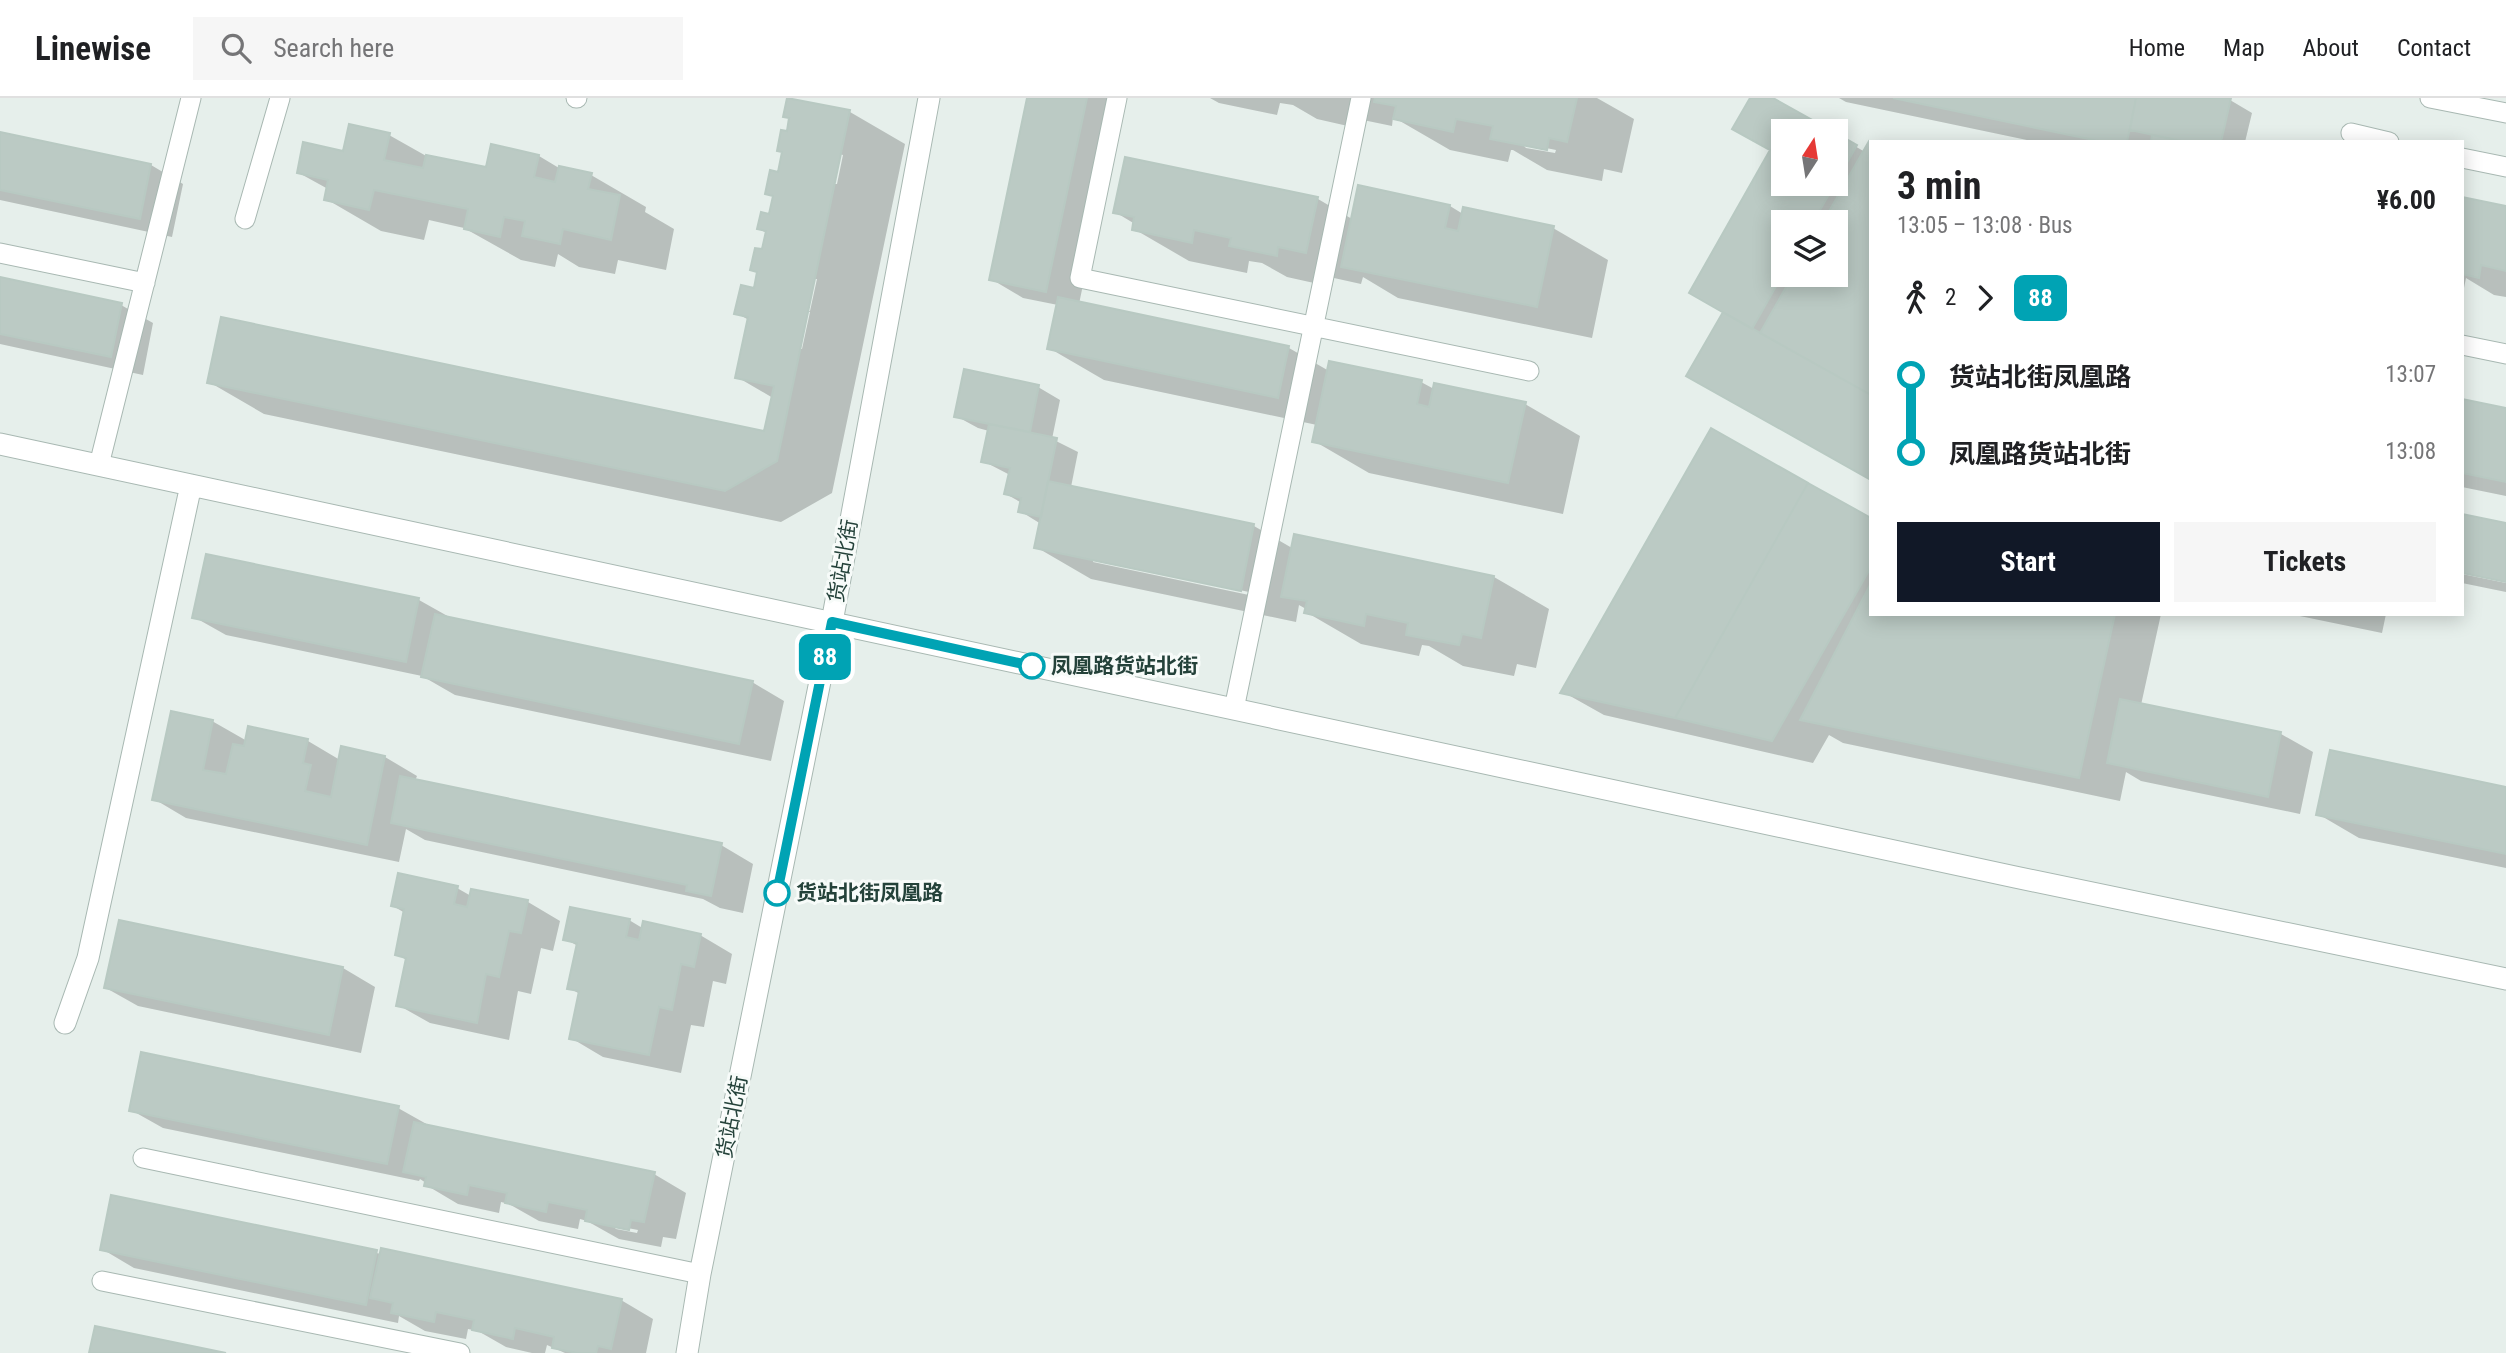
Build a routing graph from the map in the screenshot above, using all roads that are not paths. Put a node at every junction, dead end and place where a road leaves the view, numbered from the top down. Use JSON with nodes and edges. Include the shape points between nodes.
{"nodes":[{"id":1,"x":191,"y":98,"type":"edge"},
{"id":2,"x":279,"y":98,"type":"edge"},
{"id":3,"x":929,"y":98,"type":"edge"},
{"id":4,"x":1117,"y":98,"type":"edge"},
{"id":5,"x":1361,"y":98,"type":"edge"},
{"id":6,"x":2430,"y":98,"type":"edge"},
{"id":7,"x":2506,"y":113,"type":"edge"},
{"id":8,"x":2351,"y":133,"type":"dead end"},
{"id":9,"x":2381,"y":140,"type":"edge"},
{"id":10,"x":2464,"y":158,"type":"edge"},
{"id":11,"x":2506,"y":167,"type":"edge"},
{"id":12,"x":245,"y":219,"type":"dead end"},
{"id":13,"x":0,"y":253,"type":"edge"},
{"id":14,"x":145,"y":283,"type":"junction"},
{"id":15,"x":1314,"y":326,"type":"junction"},
{"id":16,"x":2464,"y":345,"type":"edge"},
{"id":17,"x":2506,"y":354,"type":"edge"},
{"id":18,"x":1529,"y":371,"type":"dead end"},
{"id":19,"x":0,"y":444,"type":"edge"},
{"id":20,"x":99,"y":465,"type":"junction"},
{"id":21,"x":191,"y":485,"type":"junction"},
{"id":22,"x":832,"y":622,"type":"junction"},
{"id":23,"x":1234,"y":709,"type":"junction"},
{"id":24,"x":2506,"y":979,"type":"edge"},
{"id":25,"x":65,"y":1023,"type":"dead end"},
{"id":26,"x":143,"y":1158,"type":"dead end"},
{"id":27,"x":700,"y":1274,"type":"junction"},
{"id":28,"x":102,"y":1281,"type":"dead end"},
{"id":29,"x":460,"y":1353,"type":"edge"},
{"id":30,"x":687,"y":1353,"type":"edge"}],
"edges":[{"from":1,"to":14,"type":"lane"},
{"from":2,"to":12,"type":"lane"},
{"from":3,"to":22,"type":"street","name":"货站北街"},
{"from":4,"to":15,"type":"lane","via":[[1080,278]]},
{"from":5,"to":15,"type":"lane"},
{"from":6,"to":7,"type":"lane"},
{"from":8,"to":9,"type":"lane"},
{"from":10,"to":11,"type":"lane"},
{"from":13,"to":14,"type":"lane"},
{"from":14,"to":20,"type":"lane"},
{"from":15,"to":18,"type":"lane"},
{"from":15,"to":23,"type":"lane"},
{"from":16,"to":17,"type":"lane"},
{"from":19,"to":20,"type":"street"},
{"from":20,"to":21,"type":"street"},
{"from":21,"to":22,"type":"street"},
{"from":21,"to":25,"type":"street","via":[[89,958]]},
{"from":22,"to":23,"type":"street"},
{"from":22,"to":27,"type":"street","name":"货站北街"},
{"from":23,"to":24,"type":"street"},
{"from":26,"to":27,"type":"lane"},
{"from":27,"to":30,"type":"street","name":"货站北街"},
{"from":28,"to":29,"type":"lane"}]}
